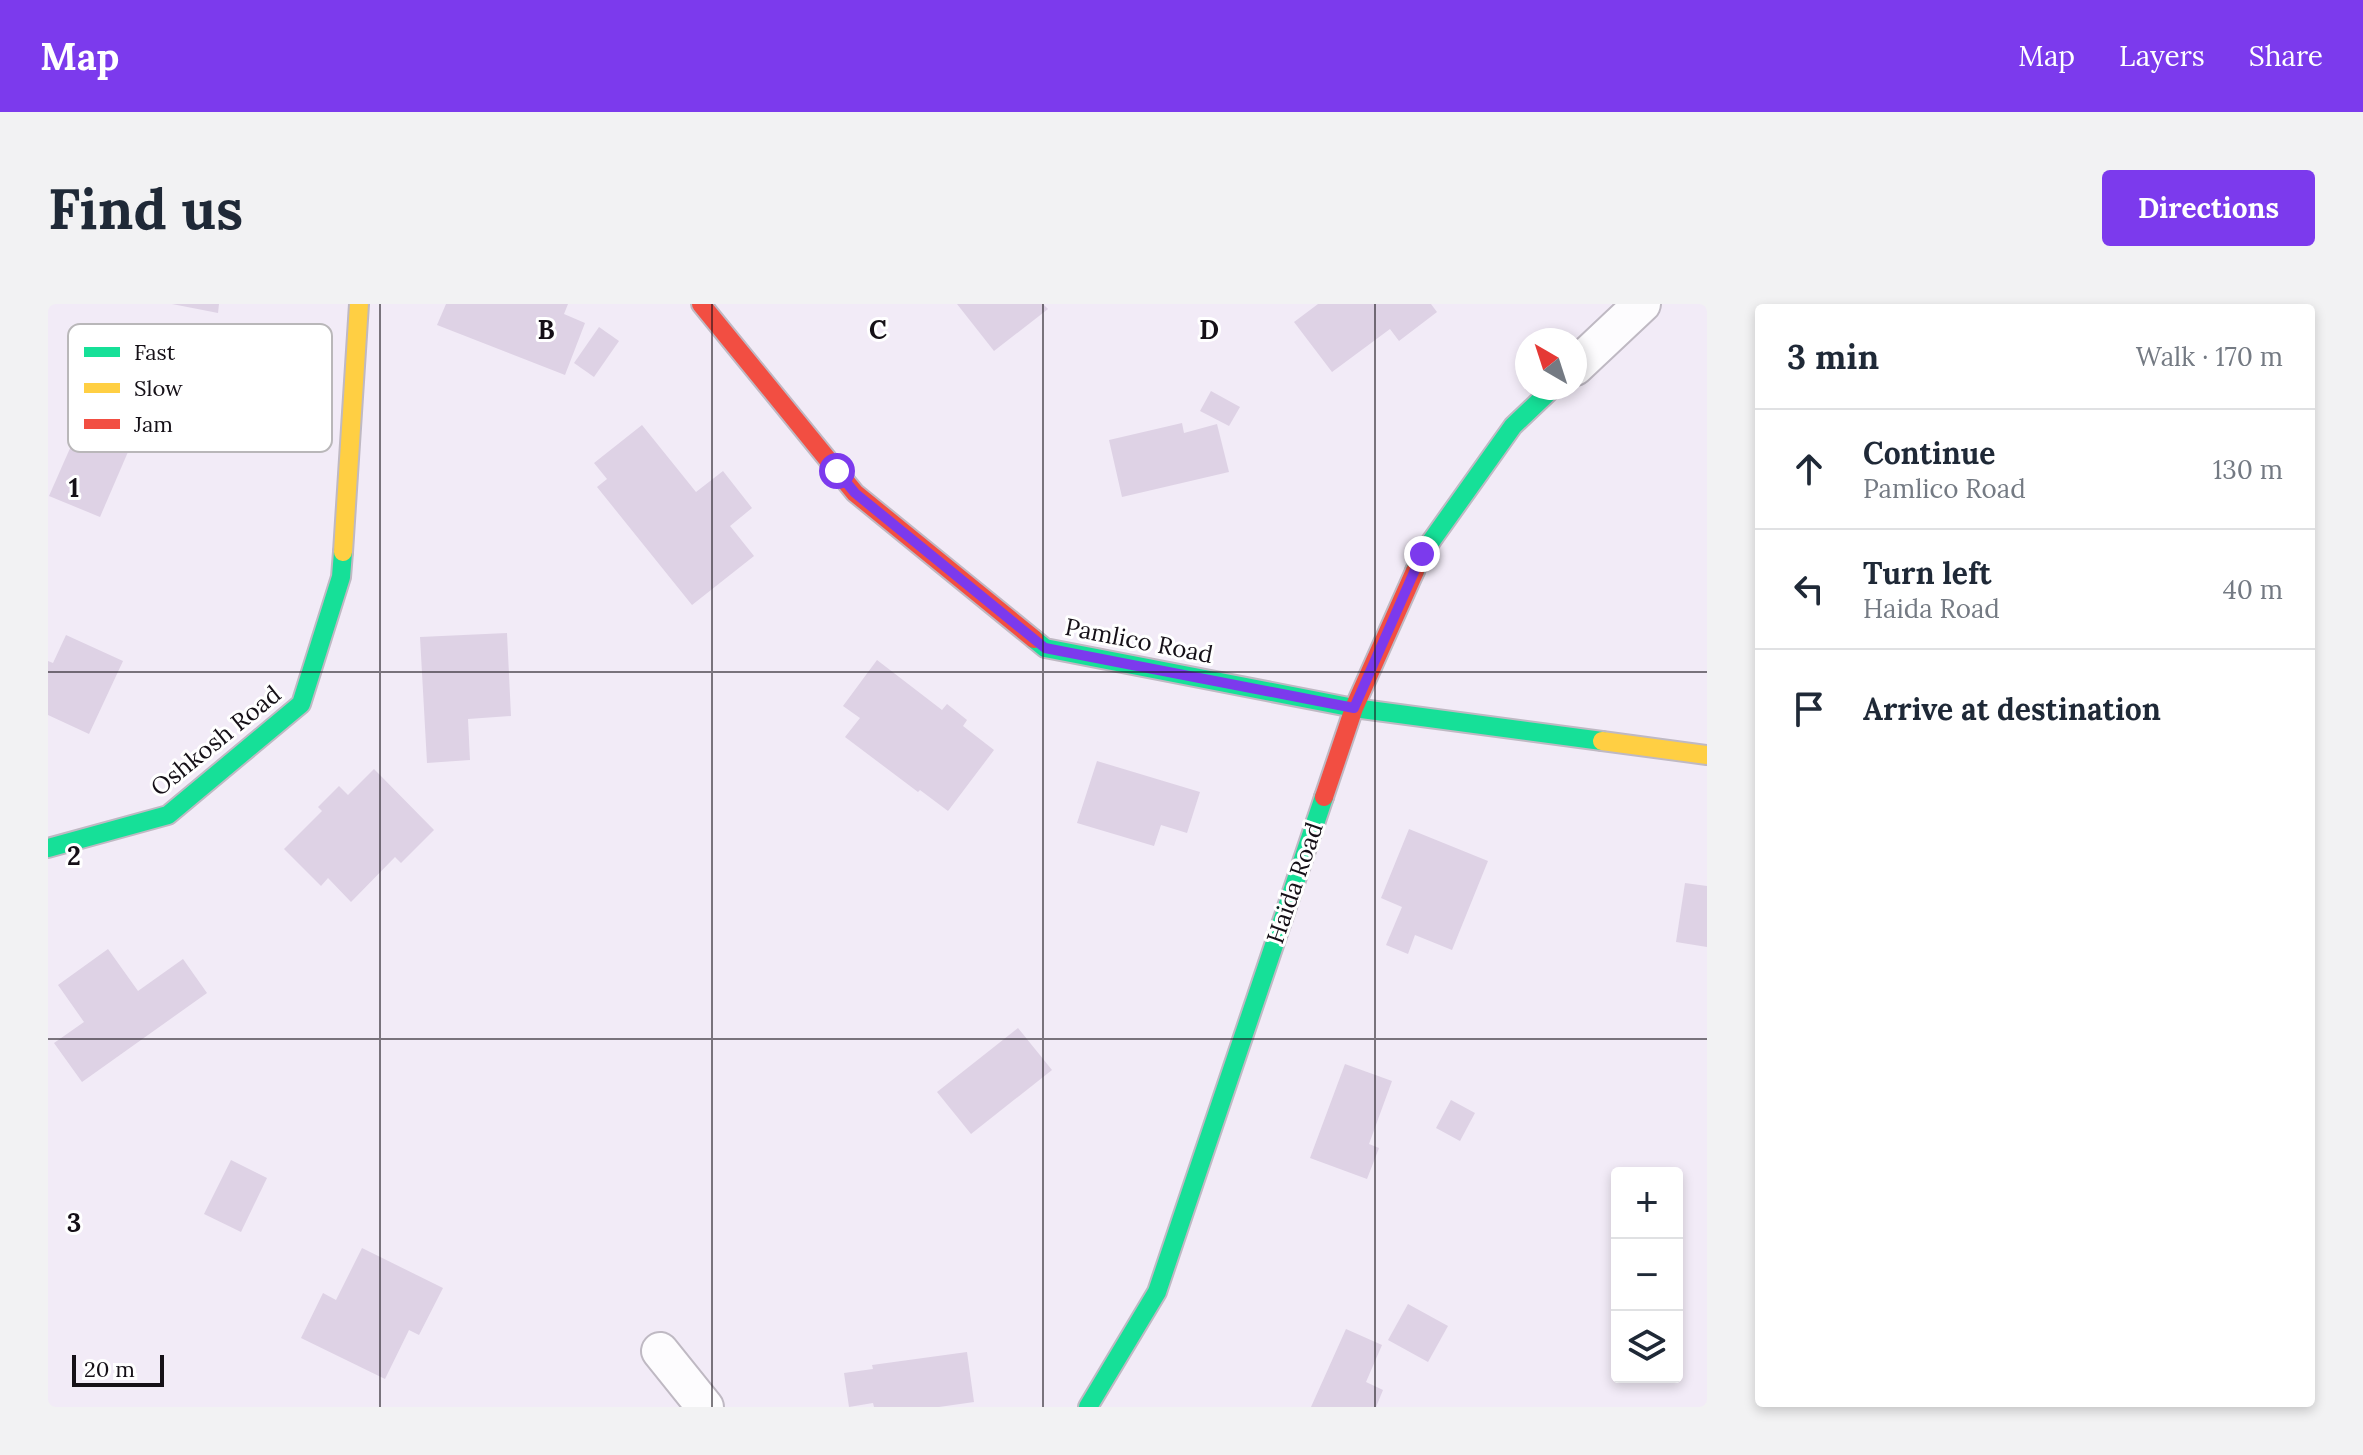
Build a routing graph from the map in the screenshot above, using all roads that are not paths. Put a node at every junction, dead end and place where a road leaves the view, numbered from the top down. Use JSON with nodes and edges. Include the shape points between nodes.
{"nodes":[{"id":1,"x":359,"y":304,"type":"edge"},
{"id":2,"x":701,"y":304,"type":"edge"},
{"id":3,"x":1642,"y":304,"type":"edge"},
{"id":4,"x":1587,"y":356,"type":"edge"},
{"id":5,"x":1540,"y":400,"type":"edge"},
{"id":6,"x":1354,"y":708,"type":"junction"},
{"id":7,"x":1707,"y":755,"type":"edge"},
{"id":8,"x":48,"y":848,"type":"edge"},
{"id":9,"x":660,"y":1351,"type":"dead end"},
{"id":10,"x":705,"y":1407,"type":"edge"},
{"id":11,"x":1088,"y":1407,"type":"edge"}],
"edges":[{"from":1,"to":8,"type":"street","name":"Oshkosh Road","via":[[341,577],[301,704],[168,815]]},
{"from":2,"to":6,"type":"street","name":"Pamlico Road","via":[[855,493],[1045,648]]},
{"from":3,"to":4,"type":"street"},
{"from":5,"to":6,"type":"street","name":"Haida Road","via":[[1513,426],[1422,554]]},
{"from":6,"to":7,"type":"street","name":"Pamlico Road"},
{"from":6,"to":11,"type":"street","name":"Haida Road","via":[[1157,1292]]},
{"from":9,"to":10,"type":"street"}]}
